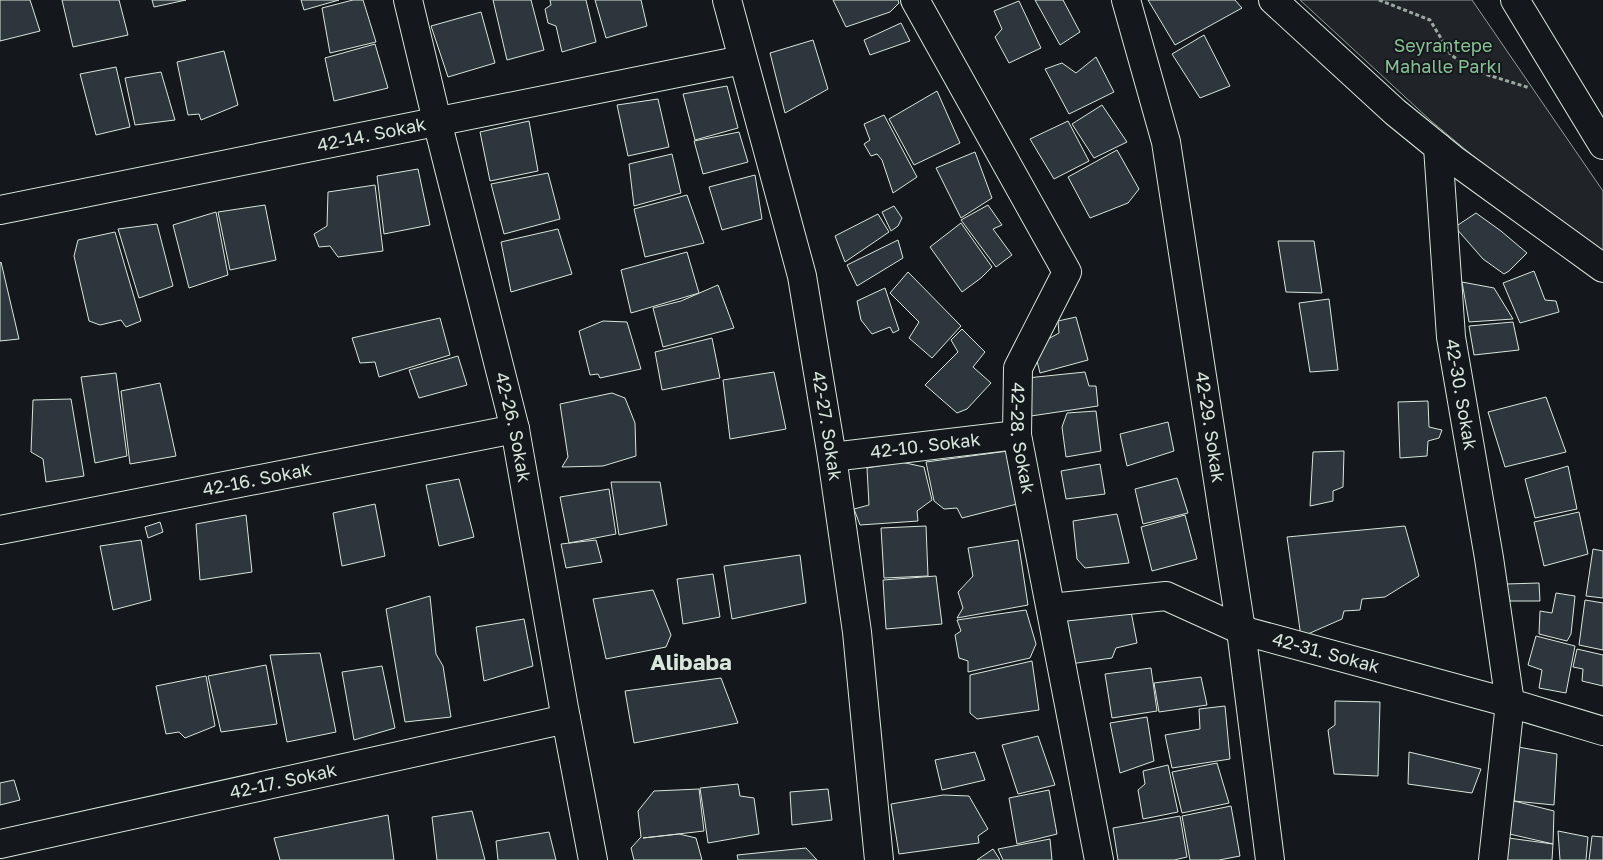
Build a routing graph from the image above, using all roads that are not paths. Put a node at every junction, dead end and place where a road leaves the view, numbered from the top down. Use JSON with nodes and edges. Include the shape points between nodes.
{"nodes":[{"id":1,"x":408,"y":0,"type":"edge"},
{"id":2,"x":727,"y":0,"type":"edge"},
{"id":3,"x":915,"y":0,"type":"edge"},
{"id":4,"x":1126,"y":0,"type":"edge"},
{"id":5,"x":1273,"y":0,"type":"edge"},
{"id":6,"x":1515,"y":0,"type":"edge"},
{"id":7,"x":742,"y":60,"type":"junction"},
{"id":8,"x":437,"y":121,"type":"junction"},
{"id":9,"x":1603,"y":144,"type":"edge"},
{"id":10,"x":1438,"y":147,"type":"junction"},
{"id":11,"x":0,"y":210,"type":"edge"},
{"id":12,"x":1603,"y":268,"type":"edge"},
{"id":13,"x":515,"y":429,"type":"junction"},
{"id":14,"x":1017,"y":435,"type":"junction"},
{"id":15,"x":832,"y":457,"type":"junction"},
{"id":16,"x":0,"y":530,"type":"edge"},
{"id":17,"x":1051,"y":608,"type":"junction"},
{"id":18,"x":1241,"y":630,"type":"junction"},
{"id":19,"x":1510,"y":703,"type":"junction"},
{"id":20,"x":566,"y":719,"type":"junction"},
{"id":21,"x":1603,"y":731,"type":"edge"},
{"id":22,"x":0,"y":844,"type":"edge"},
{"id":23,"x":593,"y":860,"type":"edge"},
{"id":24,"x":879,"y":860,"type":"edge"},
{"id":25,"x":1098,"y":860,"type":"edge"},
{"id":26,"x":1270,"y":860,"type":"edge"},
{"id":27,"x":1493,"y":860,"type":"edge"}],
"edges":[{"from":1,"to":8,"type":"street","name":"42-26. Sokak"},
{"from":2,"to":7,"type":"street","name":"42-27. Sokak"},
{"from":3,"to":14,"type":"street","name":"42-28. Sokak","via":[[1066,272],[1018,368]]},
{"from":4,"to":18,"type":"street","name":"42-29. Sokak","via":[[1166,142]]},
{"from":5,"to":10,"type":"street","via":[[1394,112]]},
{"from":6,"to":9,"type":"street"},
{"from":7,"to":8,"type":"street","name":"42-14. Sokak"},
{"from":7,"to":15,"type":"street","name":"42-27. Sokak","via":[[802,276]]},
{"from":8,"to":11,"type":"street","name":"42-14. Sokak"},
{"from":8,"to":13,"type":"street","name":"42-26. Sokak"},
{"from":10,"to":12,"type":"street"},
{"from":10,"to":19,"type":"street","name":"42-30. Sokak","via":[[1451,338]]},
{"from":13,"to":16,"type":"street","name":"42-16. Sokak"},
{"from":13,"to":20,"type":"street","name":"42-26. Sokak"},
{"from":14,"to":15,"type":"street","name":"42-10. Sokak"},
{"from":14,"to":17,"type":"street","name":"42-28. Sokak"},
{"from":15,"to":24,"type":"street","name":"42-27. Sokak","via":[[857,632]]},
{"from":17,"to":18,"type":"street","name":"42-31. Sokak","via":[[1166,596]]},
{"from":17,"to":25,"type":"street","name":"42-28. Sokak"},
{"from":18,"to":19,"type":"street","name":"42-31. Sokak"},
{"from":18,"to":26,"type":"street","name":"42-29. Sokak"},
{"from":19,"to":21,"type":"street","name":"42-31. Sokak"},
{"from":19,"to":27,"type":"street","name":"42-30. Sokak"},
{"from":20,"to":22,"type":"street","name":"42-17. Sokak"},
{"from":20,"to":23,"type":"street","name":"42-26. Sokak"}]}
